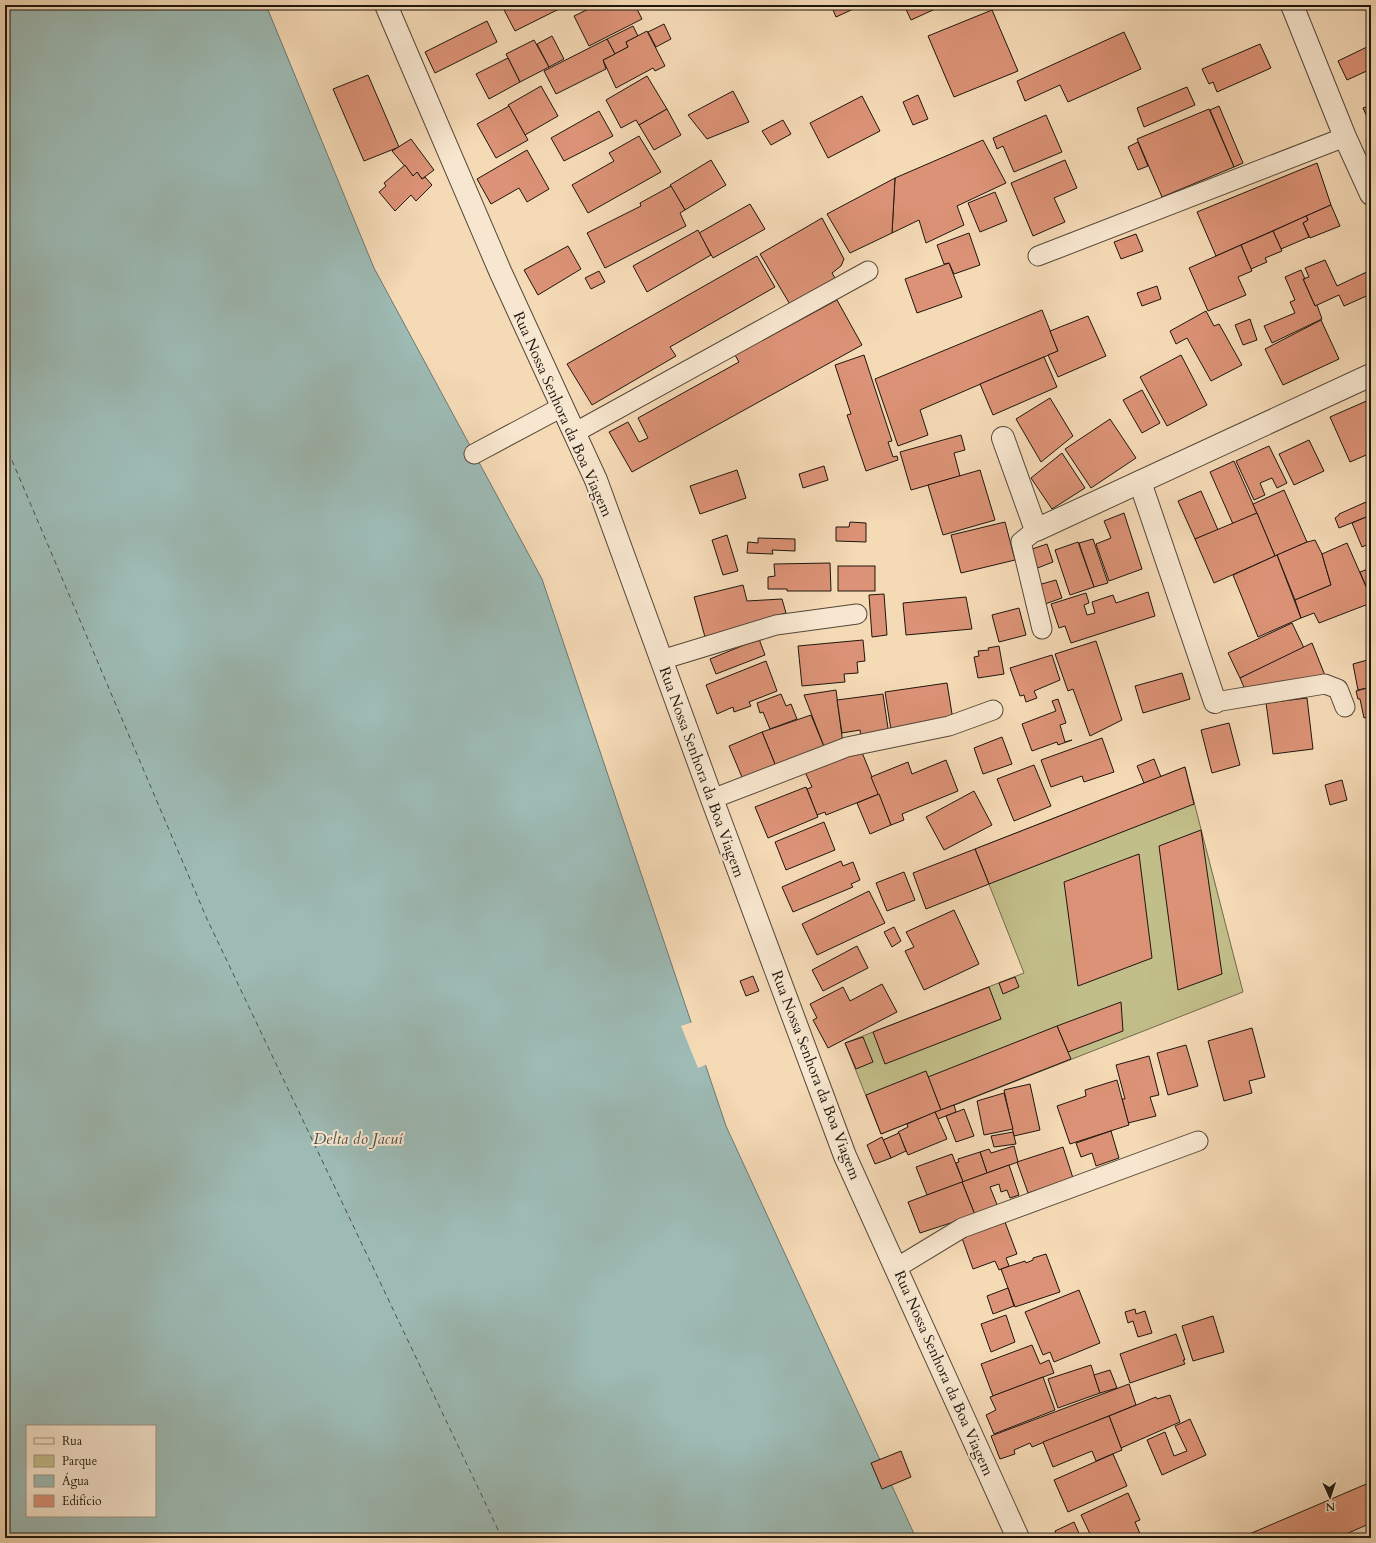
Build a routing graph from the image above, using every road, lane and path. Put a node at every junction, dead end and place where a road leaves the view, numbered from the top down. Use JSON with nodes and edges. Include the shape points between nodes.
{"nodes":[{"id":1,"x":386,"y":5,"type":"edge"},
{"id":2,"x":1292,"y":5,"type":"edge"},
{"id":3,"x":1345,"y":138,"type":"junction"},
{"id":4,"x":1371,"y":194,"type":"edge"},
{"id":5,"x":1038,"y":256,"type":"dead end"},
{"id":6,"x":868,"y":270,"type":"dead end"},
{"id":7,"x":1371,"y":375,"type":"edge"},
{"id":8,"x":562,"y":408,"type":"junction"},
{"id":9,"x":574,"y":434,"type":"junction"},
{"id":10,"x":1003,"y":438,"type":"dead end"},
{"id":11,"x":474,"y":454,"type":"dead end"},
{"id":12,"x":1140,"y":482,"type":"junction"},
{"id":13,"x":1036,"y":530,"type":"junction"},
{"id":14,"x":857,"y":614,"type":"dead end"},
{"id":15,"x":1042,"y":629,"type":"dead end"},
{"id":16,"x":661,"y":660,"type":"junction"},
{"id":17,"x":1214,"y":702,"type":"joint"},
{"id":18,"x":1345,"y":707,"type":"dead end"},
{"id":19,"x":993,"y":710,"type":"dead end"},
{"id":20,"x":712,"y":799,"type":"junction"},
{"id":21,"x":1198,"y":1141,"type":"dead end"},
{"id":22,"x":896,"y":1268,"type":"junction"},
{"id":23,"x":1018,"y":1538,"type":"edge"}],
"edges":[{"from":1,"to":8,"type":"street","name":"Rua Nossa Senhora da Boa Viagem"},
{"from":2,"to":3,"type":"street"},
{"from":3,"to":4,"type":"street"},
{"from":3,"to":5,"type":"lane"},
{"from":6,"to":9,"type":"lane"},
{"from":7,"to":12,"type":"street"},
{"from":8,"to":9,"type":"street","name":"Rua Nossa Senhora da Boa Viagem"},
{"from":8,"to":11,"type":"lane"},
{"from":9,"to":16,"type":"street","name":"Rua Nossa Senhora da Boa Viagem","via":[[596,480]]},
{"from":10,"to":13,"type":"street"},
{"from":12,"to":13,"type":"street"},
{"from":12,"to":17,"type":"street"},
{"from":13,"to":15,"type":"lane","via":[[1021,542]]},
{"from":14,"to":16,"type":"lane","via":[[776,625]]},
{"from":16,"to":20,"type":"street","name":"Rua Nossa Senhora da Boa Viagem"},
{"from":17,"to":18,"type":"lane","via":[[1325,684],[1338,689]]},
{"from":19,"to":20,"type":"lane","via":[[949,726],[847,747]]},
{"from":20,"to":22,"type":"street","name":"Rua Nossa Senhora da Boa Viagem","via":[[845,1156]]},
{"from":21,"to":22,"type":"lane","via":[[962,1228]]},
{"from":22,"to":23,"type":"street","name":"Rua Nossa Senhora da Boa Viagem"}]}
